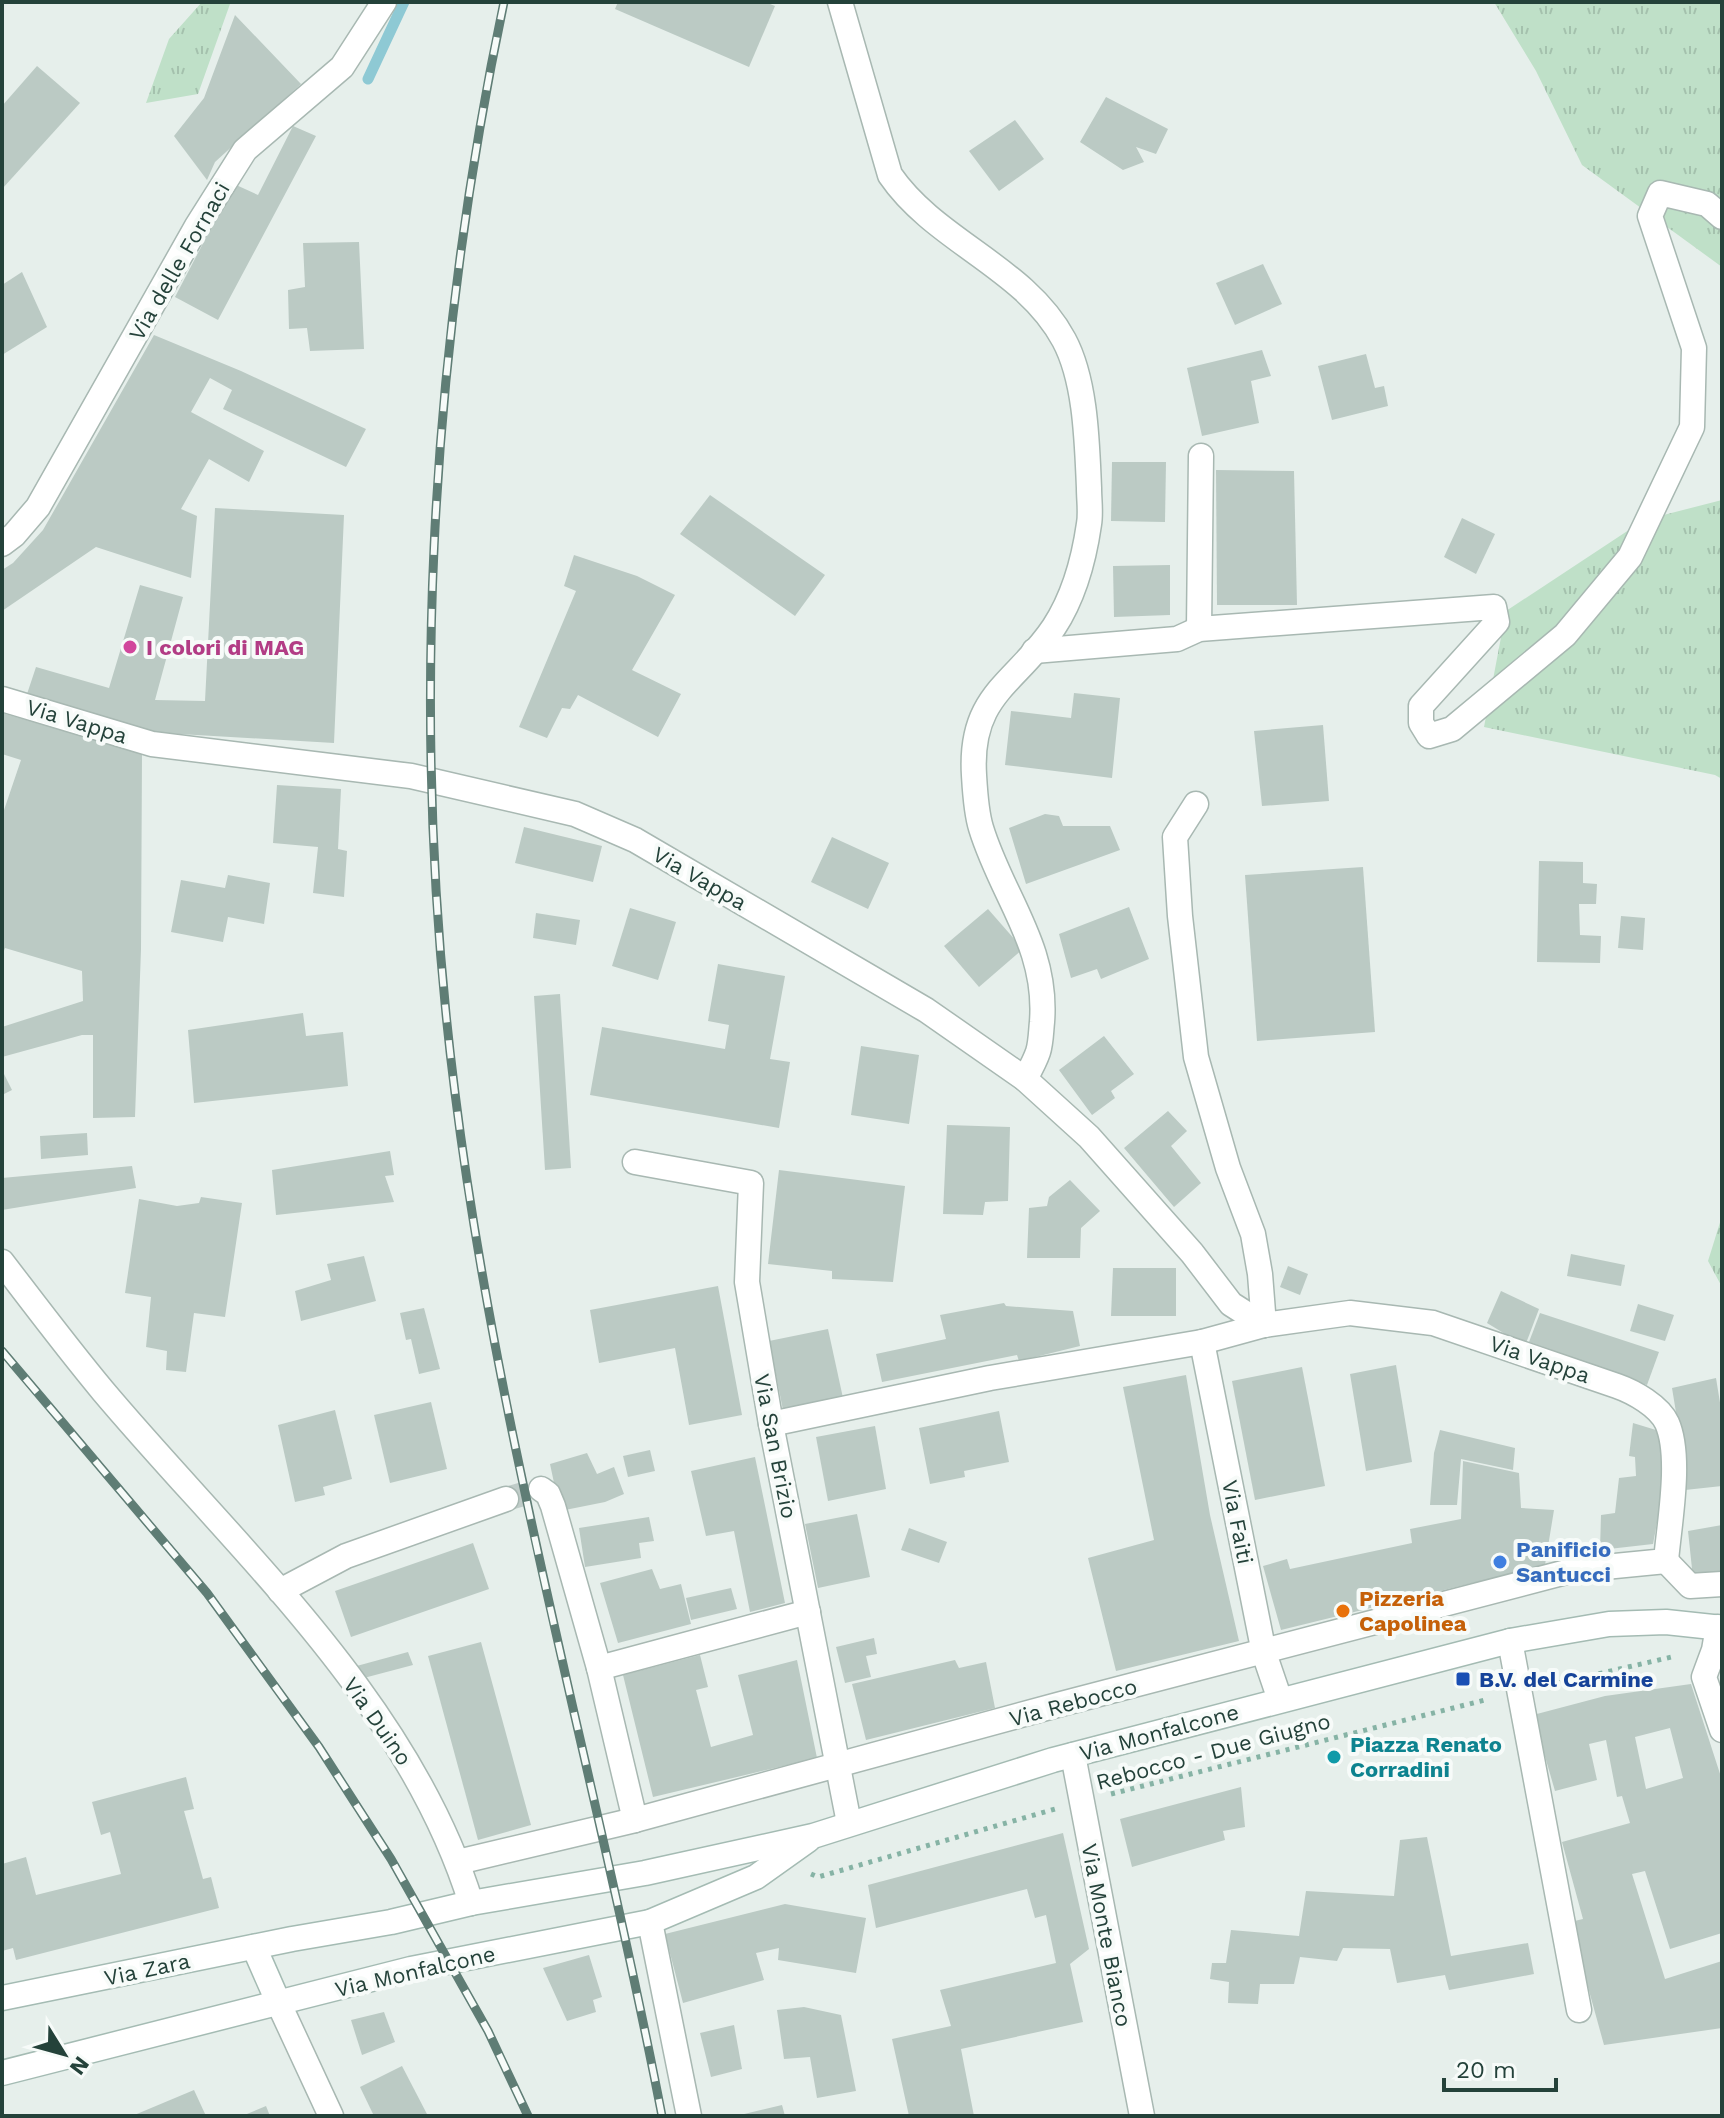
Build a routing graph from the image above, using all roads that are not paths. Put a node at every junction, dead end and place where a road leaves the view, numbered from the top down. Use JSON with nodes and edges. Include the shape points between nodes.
{"nodes":[{"id":1,"x":384,"y":2,"type":"edge"},
{"id":2,"x":840,"y":2,"type":"edge"},
{"id":3,"x":1722,"y":217,"type":"edge"},
{"id":4,"x":1201,"y":456,"type":"dead end"},
{"id":5,"x":2,"y":544,"type":"edge"},
{"id":6,"x":1199,"y":629,"type":"junction"},
{"id":7,"x":1034,"y":651,"type":"junction"},
{"id":8,"x":2,"y":699,"type":"edge"},
{"id":9,"x":1196,"y":804,"type":"dead end"},
{"id":10,"x":1025,"y":1079,"type":"junction"},
{"id":11,"x":635,"y":1162,"type":"dead end"},
{"id":12,"x":2,"y":1262,"type":"edge"},
{"id":13,"x":1264,"y":1325,"type":"junction"},
{"id":14,"x":1202,"y":1342,"type":"junction"},
{"id":15,"x":771,"y":1424,"type":"junction"},
{"id":16,"x":541,"y":1489,"type":"dead end"},
{"id":17,"x":506,"y":1499,"type":"tunnel mouth"},
{"id":18,"x":1666,"y":1561,"type":"junction"},
{"id":19,"x":1722,"y":1584,"type":"edge"},
{"id":20,"x":280,"y":1591,"type":"junction"},
{"id":21,"x":808,"y":1612,"type":"junction"},
{"id":22,"x":1718,"y":1635,"type":"edge"},
{"id":23,"x":1510,"y":1641,"type":"junction"},
{"id":24,"x":1264,"y":1653,"type":"junction"},
{"id":25,"x":599,"y":1668,"type":"junction"},
{"id":26,"x":1280,"y":1700,"type":"junction"},
{"id":27,"x":1722,"y":1730,"type":"edge"},
{"id":28,"x":1073,"y":1755,"type":"junction"},
{"id":29,"x":839,"y":1766,"type":"junction"},
{"id":30,"x":635,"y":1820,"type":"junction"},
{"id":31,"x":849,"y":1823,"type":"junction"},
{"id":32,"x":813,"y":1836,"type":"junction"},
{"id":33,"x":458,"y":1862,"type":"junction"},
{"id":34,"x":471,"y":1903,"type":"junction"},
{"id":35,"x":650,"y":1922,"type":"junction"},
{"id":36,"x":292,"y":1939,"type":"joint"},
{"id":37,"x":254,"y":1947,"type":"junction"},
{"id":38,"x":2,"y":1998,"type":"edge"},
{"id":39,"x":279,"y":2004,"type":"junction"},
{"id":40,"x":1579,"y":2010,"type":"dead end"},
{"id":41,"x":2,"y":2073,"type":"edge"},
{"id":42,"x":331,"y":2116,"type":"edge"},
{"id":43,"x":689,"y":2116,"type":"edge"},
{"id":44,"x":1142,"y":2116,"type":"edge"}],
"edges":[{"from":1,"to":5,"type":"street","name":"Via delle Fornaci","via":[[342,67],[245,150],[38,507]]},
{"from":2,"to":7,"type":"street","via":[[890,175],[919,207],[1011,277],[1039,306],[1064,340],[1076,369],[1088,449],[1090,523],[1069,601]]},
{"from":3,"to":6,"type":"street","via":[[1707,204],[1660,193],[1650,216],[1694,348],[1692,427],[1630,557],[1565,635],[1452,729],[1429,736],[1421,723],[1421,706],[1497,622],[1494,607]]},
{"from":4,"to":6,"type":"street"},
{"from":6,"to":7,"type":"street","via":[[1177,639]]},
{"from":7,"to":10,"type":"street","via":[[990,699],[973,756],[981,827],[1033,948],[1044,994],[1039,1051]]},
{"from":8,"to":10,"type":"street","name":"Via Vappa","via":[[152,744],[411,776],[575,814],[635,840],[926,1010]]},
{"from":9,"to":13,"type":"street","via":[[1175,837],[1196,1057],[1253,1234]]},
{"from":10,"to":13,"type":"street","name":"Via Vappa","via":[[1089,1137],[1231,1304]]},
{"from":11,"to":15,"type":"street","name":"Via San Brizio","via":[[751,1183],[747,1282]]},
{"from":12,"to":20,"type":"street","name":"Via Duino","via":[[102,1390]]},
{"from":13,"to":14,"type":"street","name":"Via Vappa"},
{"from":13,"to":18,"type":"street","name":"Via Vappa","via":[[1350,1313],[1433,1323],[1629,1391],[1667,1422],[1675,1464]]},
{"from":14,"to":15,"type":"street","name":"Via Vappa","via":[[990,1378]]},
{"from":14,"to":24,"type":"street","name":"Via Faiti"},
{"from":15,"to":21,"type":"street","name":"Via San Brizio"},
{"from":16,"to":25,"type":"street","via":[[553,1506]]},
{"from":17,"to":20,"type":"street","via":[[346,1556]]},
{"from":18,"to":19,"type":"street","via":[[1690,1586]]},
{"from":18,"to":24,"type":"street","name":"Via Rebocco","via":[[1574,1570]]},
{"from":20,"to":33,"type":"street","name":"Via Duino","via":[[405,1755]]},
{"from":21,"to":25,"type":"street"},
{"from":21,"to":29,"type":"street","name":"Via San Brizio"},
{"from":22,"to":23,"type":"street","name":"Via Monfalcone","via":[[1666,1622],[1609,1624]]},
{"from":22,"to":27,"type":"street","via":[[1704,1677]]},
{"from":23,"to":26,"type":"street","name":"Via Monfalcone"},
{"from":23,"to":40,"type":"street"},
{"from":24,"to":26,"type":"street","name":"Via Faiti"},
{"from":24,"to":29,"type":"street","name":"Via Rebocco"},
{"from":25,"to":30,"type":"street"},
{"from":26,"to":28,"type":"street","name":"Via Monfalcone"},
{"from":28,"to":31,"type":"street","name":"Via Monfalcone"},
{"from":28,"to":44,"type":"street","name":"Via Monte Bianco"},
{"from":29,"to":30,"type":"street","name":"Via Rebocco"},
{"from":29,"to":31,"type":"street","name":"Via San Brizio"},
{"from":30,"to":33,"type":"street","name":"Via Rebocco"},
{"from":31,"to":32,"type":"street","name":"Via Monfalcone"},
{"from":32,"to":34,"type":"street","name":"Via Monfalcone","via":[[645,1873]]},
{"from":32,"to":35,"type":"street","name":"Via Monfalcone","via":[[756,1877]]},
{"from":33,"to":34,"type":"street"},
{"from":34,"to":36,"type":"street","name":"Via Monfalcone"},
{"from":35,"to":39,"type":"street","name":"Via Monfalcone","via":[[411,1969]]},
{"from":35,"to":43,"type":"street"},
{"from":36,"to":37,"type":"street","name":"Via Zara"},
{"from":37,"to":38,"type":"street","name":"Via Zara"},
{"from":37,"to":39,"type":"street"},
{"from":39,"to":41,"type":"street","name":"Via Monfalcone"},
{"from":39,"to":42,"type":"street"}]}
